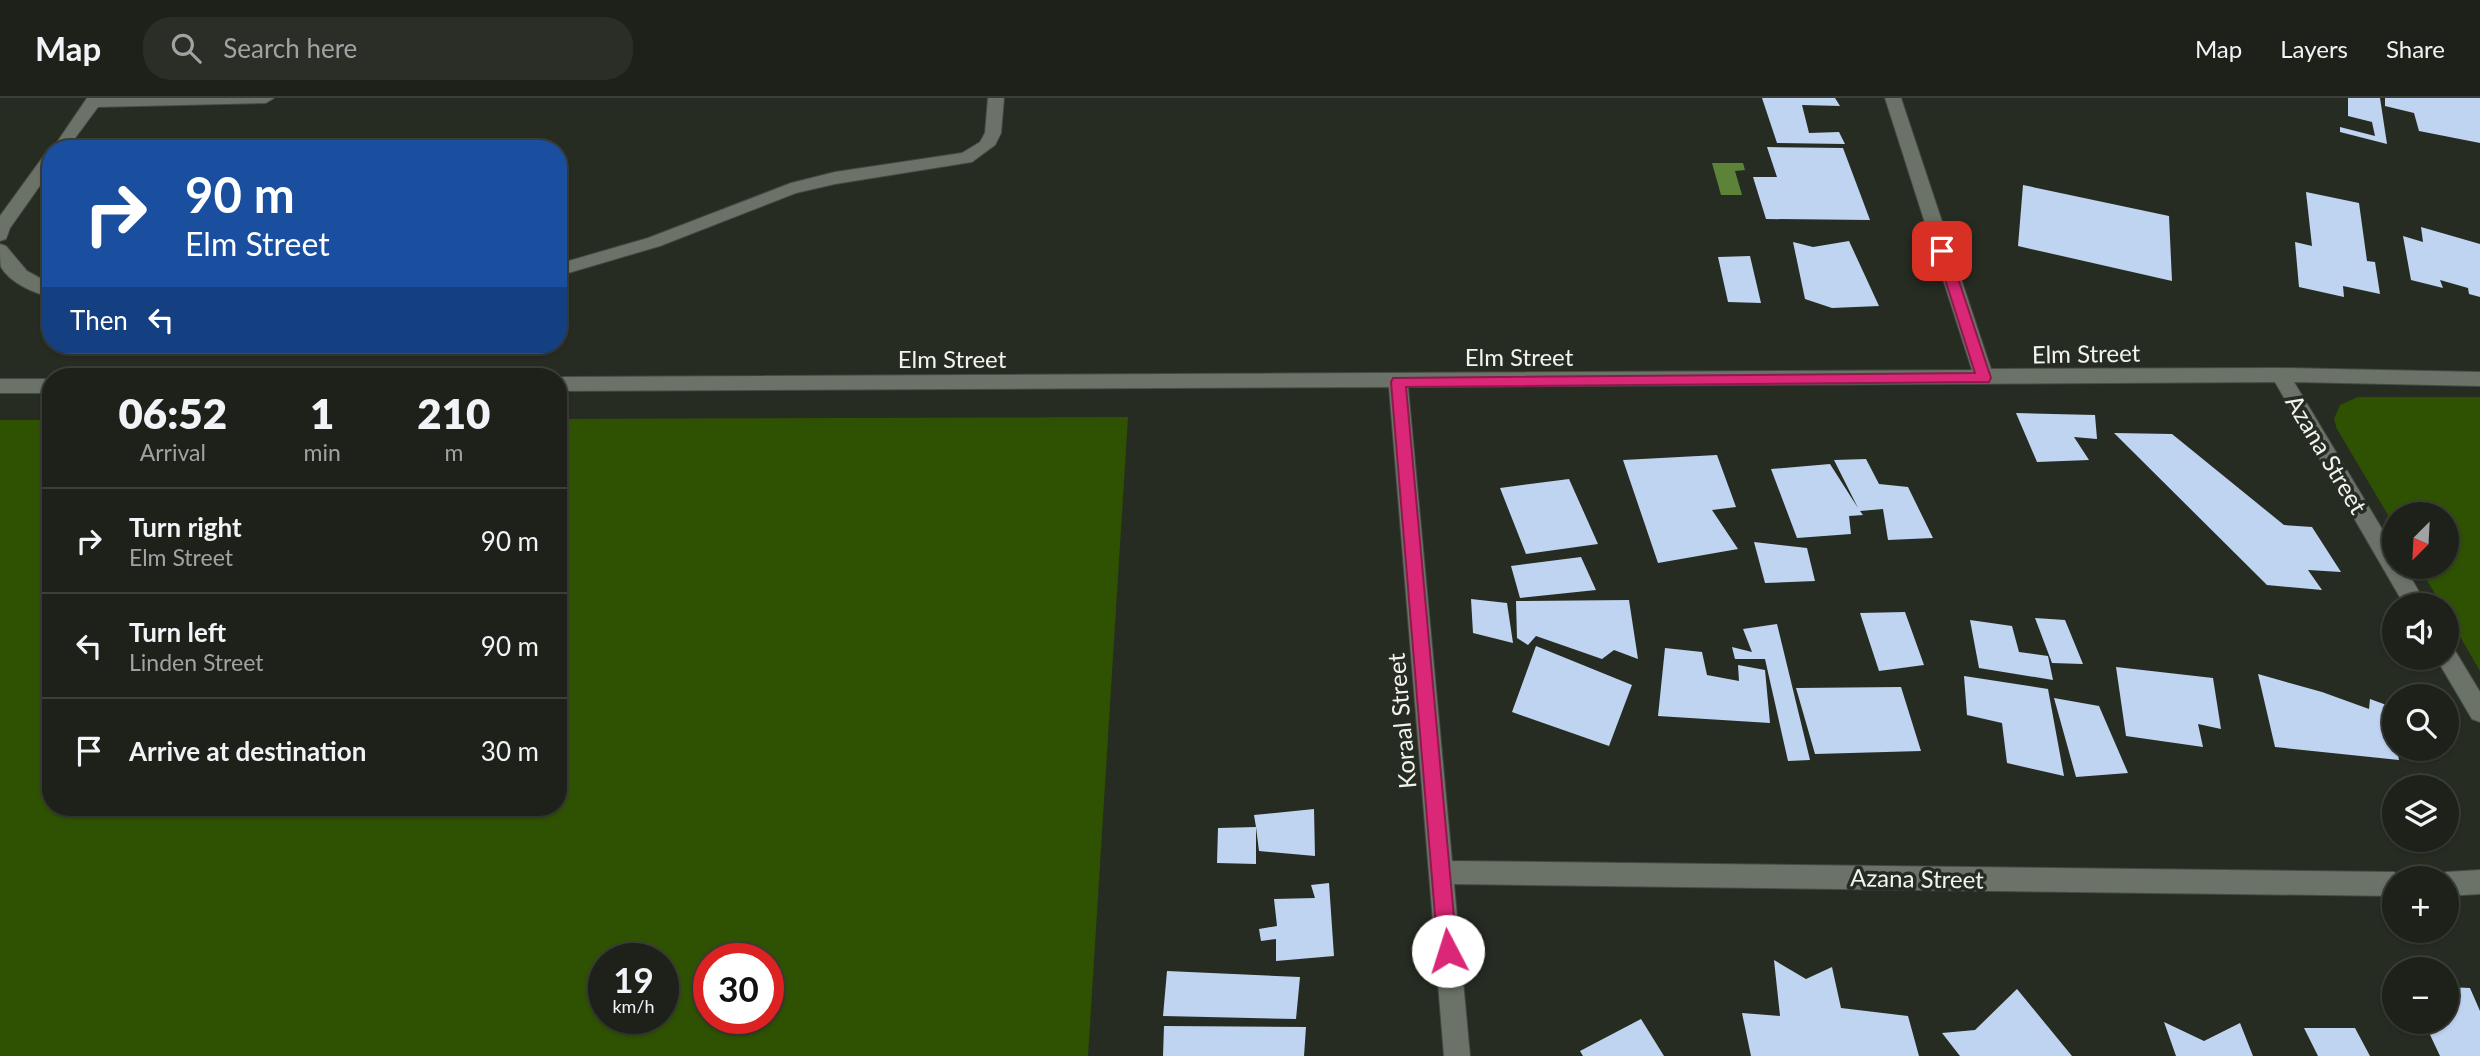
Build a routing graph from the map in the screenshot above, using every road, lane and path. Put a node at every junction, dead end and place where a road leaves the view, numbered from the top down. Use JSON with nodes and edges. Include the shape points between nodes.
{"nodes":[{"id":1,"x":266,"y":98,"type":"edge"},
{"id":2,"x":996,"y":98,"type":"edge"},
{"id":3,"x":1893,"y":98,"type":"edge"},
{"id":4,"x":94,"y":100,"type":"edge"},
{"id":5,"x":65,"y":140,"type":"edge"},
{"id":6,"x":42,"y":170,"type":"edge"},
{"id":7,"x":0,"y":235,"type":"edge"},
{"id":8,"x":0,"y":250,"type":"edge"},
{"id":9,"x":567,"y":267,"type":"edge"},
{"id":10,"x":42,"y":286,"type":"edge"},
{"id":11,"x":2280,"y":375,"type":"junction"},
{"id":12,"x":1984,"y":378,"type":"junction"},
{"id":13,"x":2480,"y":379,"type":"edge"},
{"id":14,"x":1398,"y":382,"type":"junction"},
{"id":15,"x":567,"y":384,"type":"edge"},
{"id":16,"x":0,"y":386,"type":"edge"},
{"id":17,"x":42,"y":386,"type":"edge"},
{"id":18,"x":2409,"y":593,"type":"edge"},
{"id":19,"x":2454,"y":670,"type":"edge"},
{"id":20,"x":2480,"y":712,"type":"edge"},
{"id":21,"x":1441,"y":872,"type":"junction"},
{"id":22,"x":2480,"y":882,"type":"edge"},
{"id":23,"x":2459,"y":883,"type":"edge"},
{"id":24,"x":2382,"y":884,"type":"edge"},
{"id":25,"x":1457,"y":1056,"type":"edge"}],
"edges":[{"from":1,"to":4,"type":"street"},
{"from":2,"to":9,"type":"street","via":[[993,133],[987,145],[966,158],[791,189],[654,242]]},
{"from":3,"to":12,"type":"street"},
{"from":4,"to":5,"type":"street"},
{"from":6,"to":7,"type":"street","via":[[1,227]]},
{"from":8,"to":10,"type":"street","via":[[10,269]]},
{"from":11,"to":12,"type":"street","name":"Elm Street"},
{"from":11,"to":13,"type":"street","name":"Elm Street"},
{"from":11,"to":18,"type":"street","name":"Azana Street"},
{"from":12,"to":14,"type":"street","name":"Elm Street"},
{"from":14,"to":15,"type":"street","name":"Elm Street"},
{"from":14,"to":21,"type":"street","name":"Koraal Street"},
{"from":16,"to":17,"type":"street"},
{"from":19,"to":20,"type":"street"},
{"from":21,"to":24,"type":"street","name":"Azana Street"},
{"from":21,"to":25,"type":"street","name":"Koraal Street"},
{"from":22,"to":23,"type":"street"}]}
